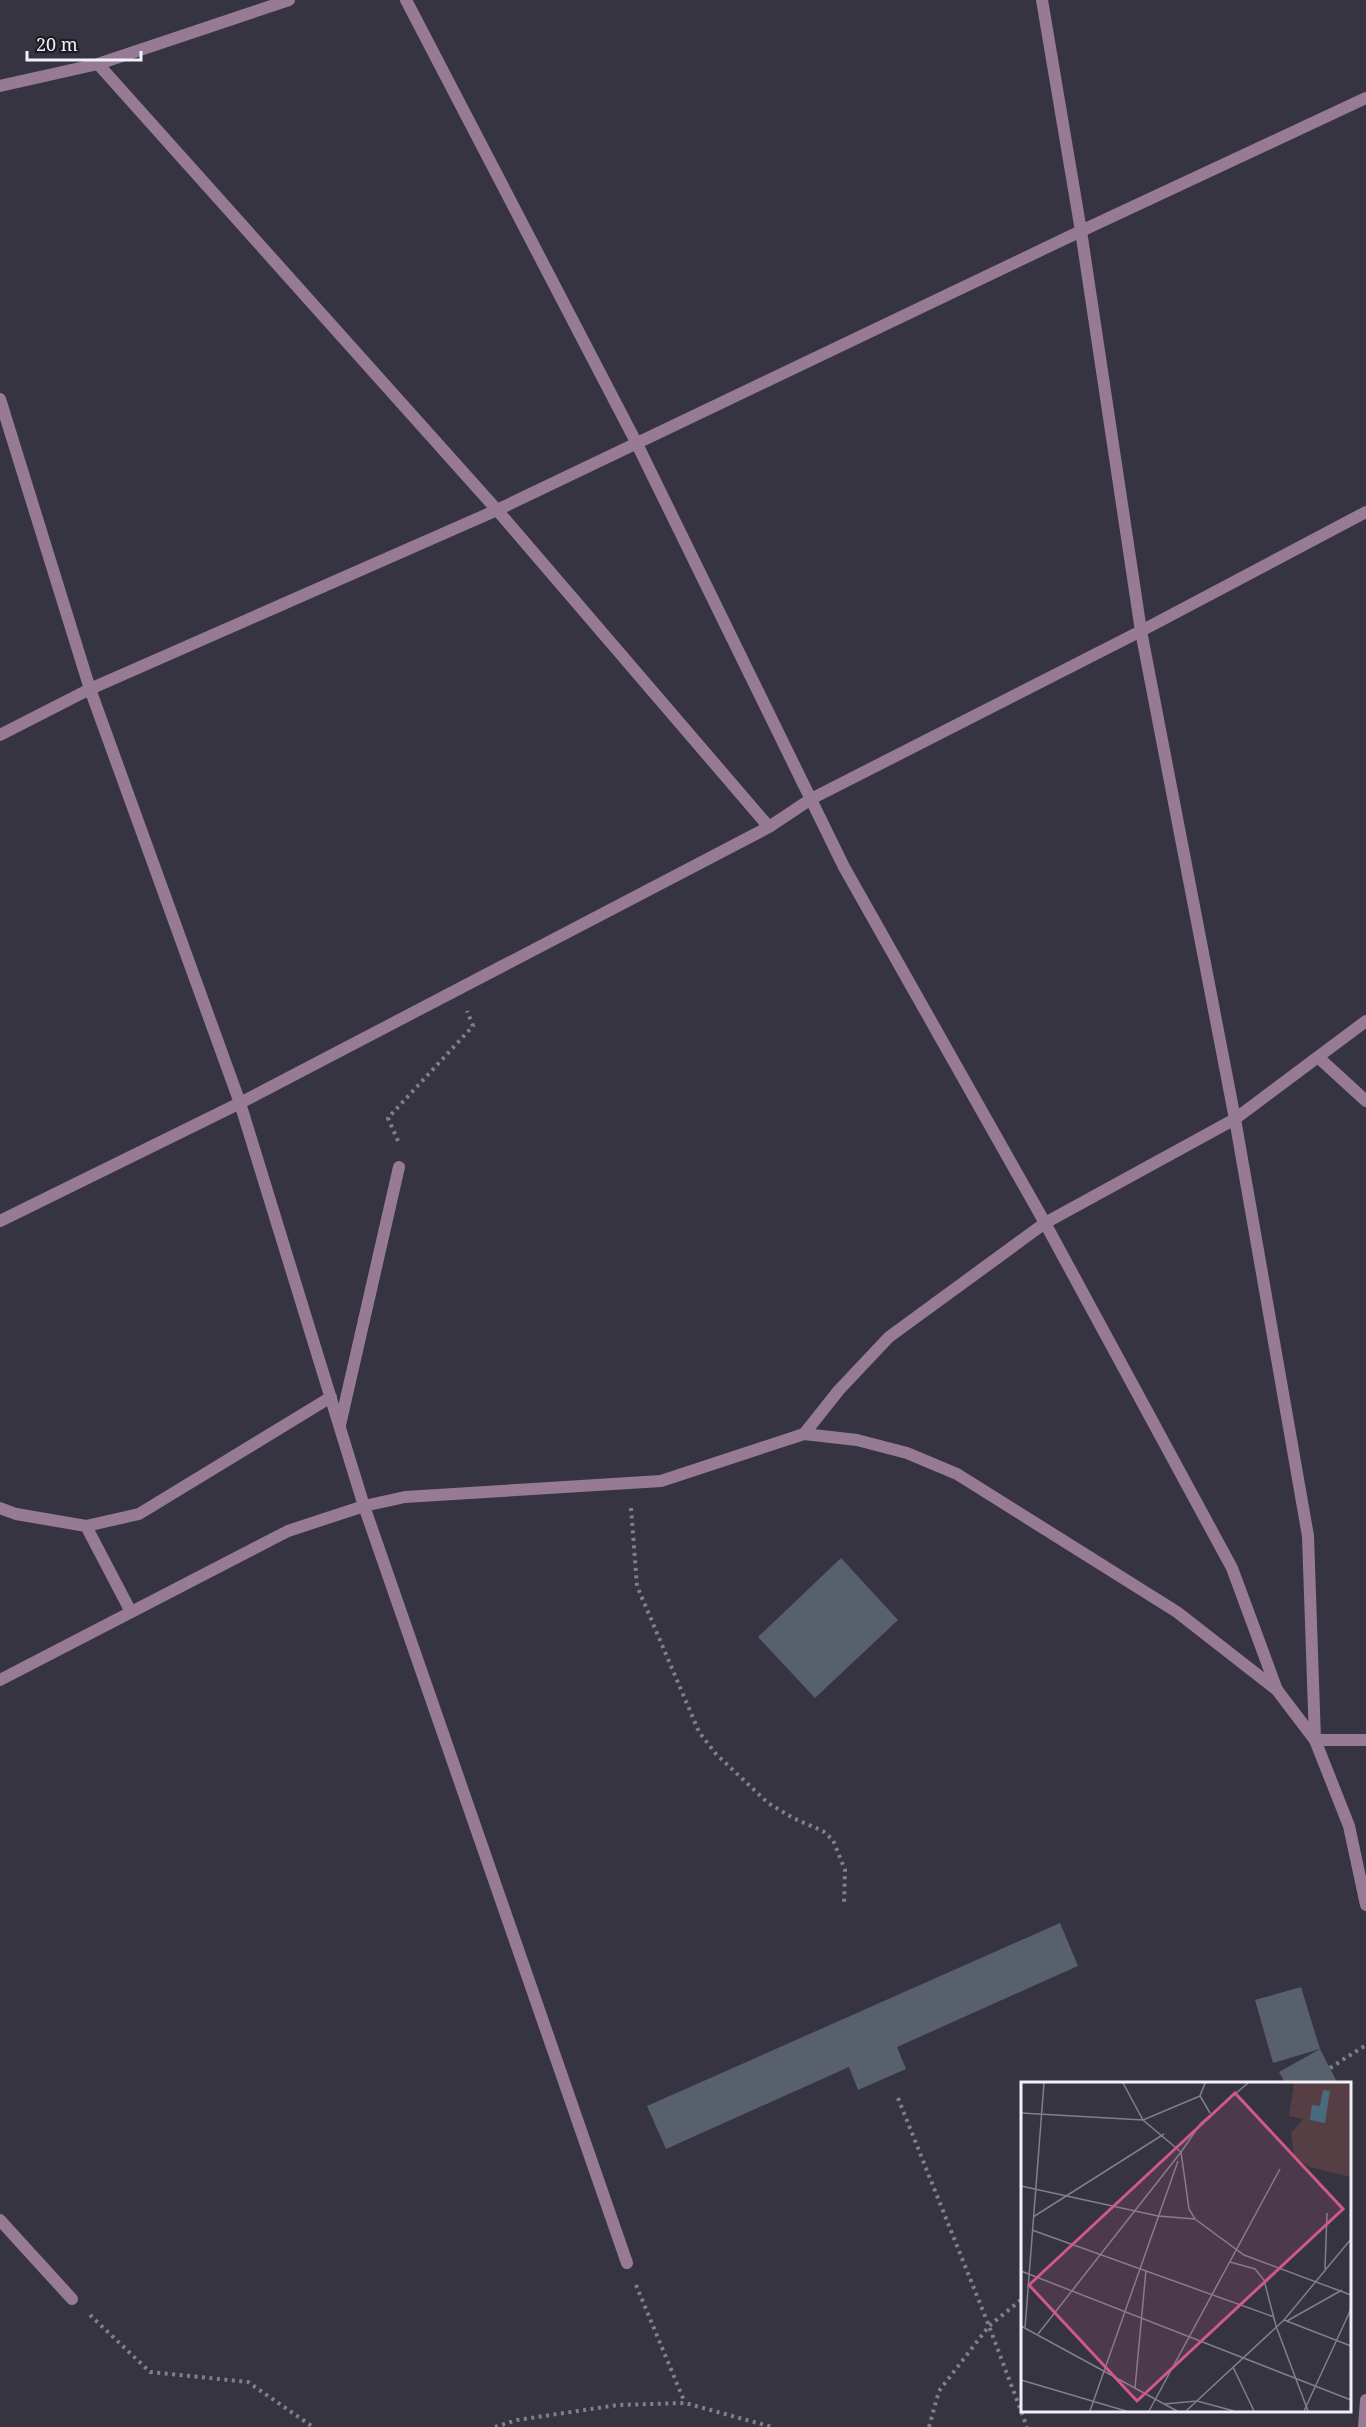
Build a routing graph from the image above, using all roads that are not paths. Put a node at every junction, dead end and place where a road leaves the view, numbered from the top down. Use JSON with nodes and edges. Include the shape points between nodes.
{"nodes":[{"id":1,"x":288,"y":0,"type":"edge"},
{"id":2,"x":406,"y":0,"type":"edge"},
{"id":3,"x":1042,"y":0,"type":"edge"},
{"id":4,"x":98,"y":64,"type":"junction"},
{"id":5,"x":0,"y":86,"type":"edge"},
{"id":6,"x":1366,"y":98,"type":"edge"},
{"id":7,"x":1081,"y":231,"type":"junction"},
{"id":8,"x":0,"y":399,"type":"edge"},
{"id":9,"x":636,"y":442,"type":"junction"},
{"id":10,"x":497,"y":510,"type":"junction"},
{"id":11,"x":1366,"y":512,"type":"edge"},
{"id":12,"x":1141,"y":631,"type":"junction"},
{"id":13,"x":90,"y":689,"type":"junction"},
{"id":14,"x":0,"y":735,"type":"edge"},
{"id":15,"x":812,"y":799,"type":"junction"},
{"id":16,"x":769,"y":827,"type":"junction"},
{"id":17,"x":1366,"y":1021,"type":"edge"},
{"id":18,"x":1319,"y":1058,"type":"junction"},
{"id":19,"x":1366,"y":1101,"type":"edge"},
{"id":20,"x":240,"y":1103,"type":"junction"},
{"id":21,"x":1235,"y":1119,"type":"junction"},
{"id":22,"x":399,"y":1167,"type":"road end"},
{"id":23,"x":0,"y":1221,"type":"edge"},
{"id":24,"x":1045,"y":1223,"type":"junction"},
{"id":25,"x":331,"y":1397,"type":"junction"},
{"id":26,"x":340,"y":1425,"type":"junction"},
{"id":27,"x":804,"y":1434,"type":"junction"},
{"id":28,"x":364,"y":1506,"type":"junction"},
{"id":29,"x":0,"y":1508,"type":"edge"},
{"id":30,"x":86,"y":1526,"type":"junction"},
{"id":31,"x":131,"y":1611,"type":"junction"},
{"id":32,"x":0,"y":1680,"type":"edge"},
{"id":33,"x":1277,"y":1690,"type":"junction"},
{"id":34,"x":1315,"y":1740,"type":"junction"},
{"id":35,"x":1366,"y":1740,"type":"edge"},
{"id":36,"x":1366,"y":1905,"type":"edge"},
{"id":37,"x":0,"y":2220,"type":"edge"},
{"id":38,"x":627,"y":2263,"type":"road end"},
{"id":39,"x":72,"y":2299,"type":"road end"},
{"id":40,"x":1366,"y":2400,"type":"edge"},
{"id":41,"x":1364,"y":2427,"type":"edge"}],
"edges":[{"from":1,"to":4,"type":"street"},
{"from":2,"to":9,"type":"street"},
{"from":3,"to":7,"type":"street"},
{"from":4,"to":5,"type":"street"},
{"from":4,"to":10,"type":"street"},
{"from":6,"to":7,"type":"street"},
{"from":7,"to":9,"type":"street"},
{"from":7,"to":12,"type":"street"},
{"from":8,"to":13,"type":"street"},
{"from":9,"to":10,"type":"street"},
{"from":9,"to":15,"type":"street"},
{"from":10,"to":13,"type":"street"},
{"from":10,"to":16,"type":"street"},
{"from":11,"to":12,"type":"street"},
{"from":12,"to":15,"type":"street"},
{"from":12,"to":21,"type":"street"},
{"from":13,"to":14,"type":"street"},
{"from":13,"to":20,"type":"street"},
{"from":15,"to":16,"type":"street"},
{"from":15,"to":24,"type":"street","via":[[844,867]]},
{"from":16,"to":20,"type":"street"},
{"from":17,"to":18,"type":"street"},
{"from":18,"to":19,"type":"street"},
{"from":18,"to":21,"type":"street"},
{"from":20,"to":23,"type":"street"},
{"from":20,"to":25,"type":"street"},
{"from":21,"to":24,"type":"street"},
{"from":21,"to":34,"type":"street","via":[[1308,1536]]},
{"from":22,"to":26,"type":"street"},
{"from":24,"to":27,"type":"street","via":[[889,1337]]},
{"from":24,"to":33,"type":"street","via":[[1232,1569]]},
{"from":25,"to":26,"type":"street"},
{"from":25,"to":30,"type":"street","via":[[139,1514]]},
{"from":26,"to":28,"type":"street"},
{"from":27,"to":28,"type":"street","via":[[661,1481],[405,1497]]},
{"from":27,"to":33,"type":"street","via":[[857,1440],[907,1453],[957,1474],[1177,1612]]},
{"from":28,"to":31,"type":"street","via":[[288,1531]]},
{"from":28,"to":38,"type":"street"},
{"from":29,"to":30,"type":"street"},
{"from":30,"to":31,"type":"street"},
{"from":31,"to":32,"type":"street"},
{"from":33,"to":34,"type":"street"},
{"from":34,"to":35,"type":"street"},
{"from":34,"to":36,"type":"street","via":[[1349,1826]]},
{"from":37,"to":39,"type":"street"},
{"from":40,"to":41,"type":"street"}]}
